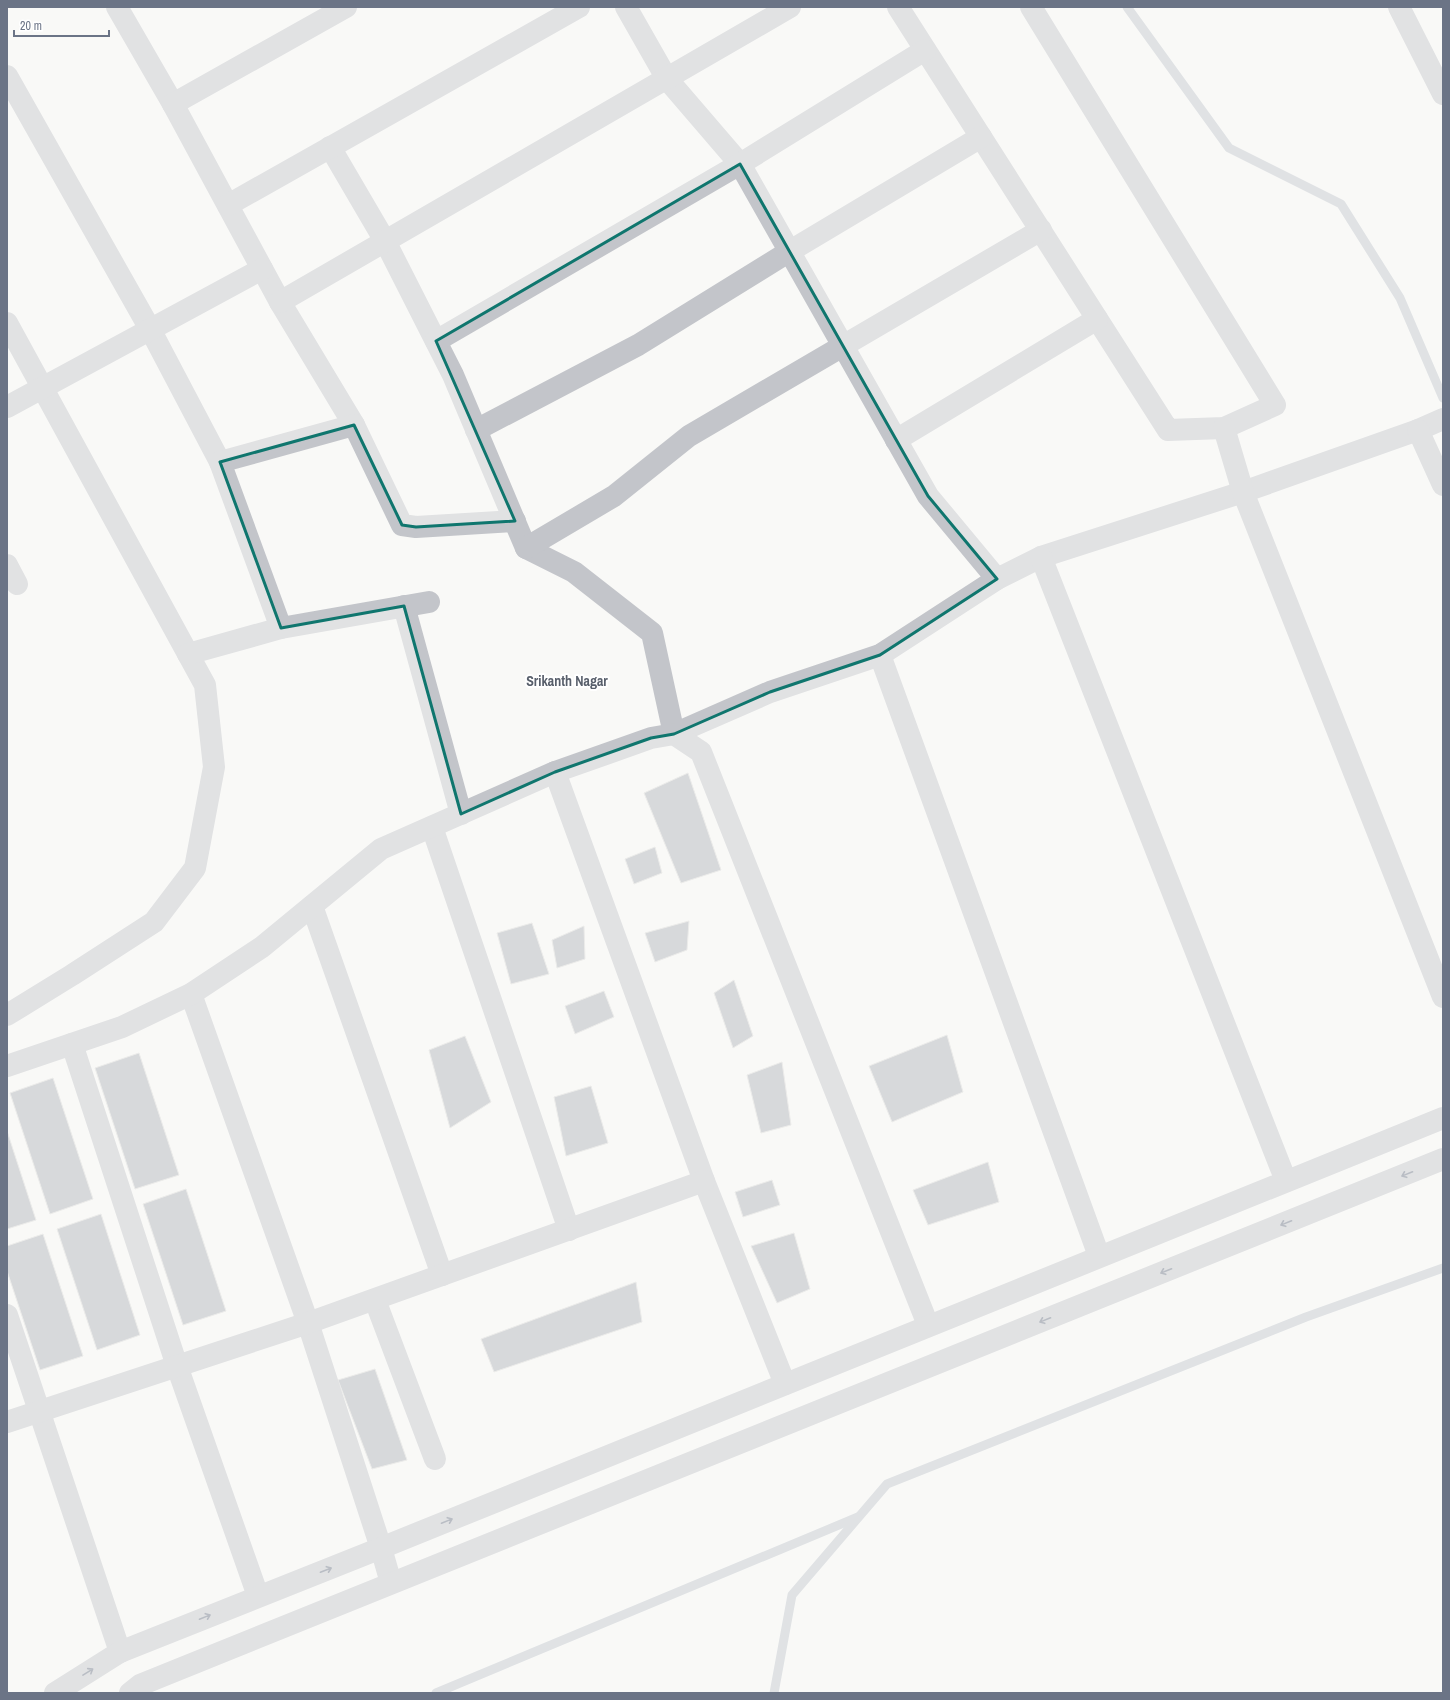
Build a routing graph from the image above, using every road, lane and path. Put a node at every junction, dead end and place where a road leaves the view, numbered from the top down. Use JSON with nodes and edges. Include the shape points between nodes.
{"nodes":[{"id":1,"x":117,"y":7,"type":"edge"},
{"id":2,"x":346,"y":7,"type":"edge"},
{"id":3,"x":579,"y":7,"type":"edge"},
{"id":4,"x":626,"y":7,"type":"edge"},
{"id":5,"x":790,"y":7,"type":"edge"},
{"id":6,"x":898,"y":7,"type":"edge"},
{"id":7,"x":1031,"y":7,"type":"edge"},
{"id":8,"x":1399,"y":7,"type":"edge"},
{"id":9,"x":760,"y":14,"type":"edge"},
{"id":10,"x":925,"y":50,"type":"junction"},
{"id":11,"x":7,"y":76,"type":"edge"},
{"id":12,"x":667,"y":79,"type":"junction"},
{"id":13,"x":1443,"y":94,"type":"edge"},
{"id":14,"x":173,"y":104,"type":"junction"},
{"id":15,"x":981,"y":137,"type":"junction"},
{"id":16,"x":330,"y":148,"type":"junction"},
{"id":17,"x":740,"y":164,"type":"junction"},
{"id":18,"x":228,"y":205,"type":"junction"},
{"id":19,"x":1041,"y":230,"type":"junction"},
{"id":20,"x":385,"y":241,"type":"junction"},
{"id":21,"x":790,"y":251,"type":"junction"},
{"id":22,"x":262,"y":269,"type":"junction"},
{"id":23,"x":280,"y":302,"type":"junction"},
{"id":24,"x":1097,"y":319,"type":"junction"},
{"id":25,"x":7,"y":323,"type":"edge"},
{"id":26,"x":150,"y":329,"type":"junction"},
{"id":27,"x":436,"y":341,"type":"junction"},
{"id":28,"x":844,"y":346,"type":"junction"},
{"id":29,"x":42,"y":388,"type":"junction"},
{"id":30,"x":7,"y":407,"type":"edge"},
{"id":31,"x":1443,"y":419,"type":"edge"},
{"id":32,"x":354,"y":425,"type":"junction"},
{"id":33,"x":1224,"y":428,"type":"junction"},
{"id":34,"x":476,"y":430,"type":"junction"},
{"id":35,"x":1418,"y":430,"type":"junction"},
{"id":36,"x":896,"y":440,"type":"junction"},
{"id":37,"x":220,"y":462,"type":"junction"},
{"id":38,"x":1443,"y":485,"type":"edge"},
{"id":39,"x":1243,"y":492,"type":"junction"},
{"id":40,"x":515,"y":521,"type":"junction"},
{"id":41,"x":526,"y":548,"type":"junction"},
{"id":42,"x":1041,"y":557,"type":"junction"},
{"id":43,"x":7,"y":565,"type":"edge"},
{"id":44,"x":997,"y":579,"type":"junction"},
{"id":45,"x":17,"y":584,"type":"dead end"},
{"id":46,"x":429,"y":602,"type":"dead end"},
{"id":47,"x":404,"y":606,"type":"junction"},
{"id":48,"x":281,"y":628,"type":"junction"},
{"id":49,"x":188,"y":654,"type":"junction"},
{"id":50,"x":880,"y":655,"type":"junction"},
{"id":51,"x":674,"y":734,"type":"junction"},
{"id":52,"x":555,"y":772,"type":"junction"},
{"id":53,"x":461,"y":814,"type":"junction"},
{"id":54,"x":432,"y":827,"type":"junction"},
{"id":55,"x":312,"y":906,"type":"junction"},
{"id":56,"x":191,"y":994,"type":"junction"},
{"id":57,"x":1443,"y":998,"type":"edge"},
{"id":58,"x":7,"y":1015,"type":"edge"},
{"id":59,"x":72,"y":1044,"type":"junction"},
{"id":60,"x":7,"y":1066,"type":"edge"},
{"id":61,"x":1443,"y":1118,"type":"edge"},
{"id":62,"x":1443,"y":1159,"type":"edge"},
{"id":63,"x":704,"y":1181,"type":"junction"},
{"id":64,"x":1286,"y":1181,"type":"junction"},
{"id":65,"x":569,"y":1230,"type":"junction"},
{"id":66,"x":1099,"y":1256,"type":"junction"},
{"id":67,"x":442,"y":1275,"type":"junction"},
{"id":68,"x":374,"y":1300,"type":"junction"},
{"id":69,"x":7,"y":1315,"type":"edge"},
{"id":70,"x":308,"y":1323,"type":"junction"},
{"id":71,"x":928,"y":1325,"type":"junction"},
{"id":72,"x":177,"y":1366,"type":"junction"},
{"id":73,"x":785,"y":1384,"type":"junction"},
{"id":74,"x":38,"y":1412,"type":"junction"},
{"id":75,"x":7,"y":1422,"type":"edge"},
{"id":76,"x":435,"y":1458,"type":"dead end"},
{"id":77,"x":382,"y":1548,"type":"junction"},
{"id":78,"x":392,"y":1583,"type":"junction"},
{"id":79,"x":258,"y":1596,"type":"junction"},
{"id":80,"x":120,"y":1652,"type":"junction"},
{"id":81,"x":55,"y":1693,"type":"edge"},
{"id":82,"x":130,"y":1693,"type":"edge"}],
"edges":[{"from":1,"to":14,"type":"street"},
{"from":2,"to":14,"type":"street"},
{"from":3,"to":16,"type":"street"},
{"from":4,"to":12,"type":"street"},
{"from":5,"to":9,"type":"street"},
{"from":6,"to":10,"type":"street"},
{"from":7,"to":33,"type":"street","via":[[1275,405]]},
{"from":8,"to":13,"type":"street"},
{"from":9,"to":12,"type":"street"},
{"from":10,"to":15,"type":"street"},
{"from":10,"to":17,"type":"street"},
{"from":11,"to":26,"type":"street"},
{"from":12,"to":17,"type":"street"},
{"from":12,"to":20,"type":"street"},
{"from":14,"to":18,"type":"street"},
{"from":15,"to":19,"type":"street"},
{"from":15,"to":21,"type":"street"},
{"from":16,"to":18,"type":"street"},
{"from":16,"to":20,"type":"street"},
{"from":17,"to":21,"type":"street"},
{"from":17,"to":27,"type":"street"},
{"from":18,"to":22,"type":"street"},
{"from":19,"to":24,"type":"street"},
{"from":19,"to":28,"type":"street"},
{"from":20,"to":23,"type":"street"},
{"from":20,"to":27,"type":"street"},
{"from":21,"to":28,"type":"street"},
{"from":21,"to":34,"type":"street","via":[[638,346]]},
{"from":22,"to":23,"type":"street"},
{"from":22,"to":26,"type":"street"},
{"from":23,"to":32,"type":"street"},
{"from":24,"to":33,"type":"street","via":[[1168,430]]},
{"from":24,"to":36,"type":"street"},
{"from":25,"to":29,"type":"street"},
{"from":26,"to":29,"type":"street"},
{"from":26,"to":37,"type":"street"},
{"from":27,"to":34,"type":"street"},
{"from":28,"to":36,"type":"street"},
{"from":28,"to":41,"type":"street","via":[[689,436],[614,496]]},
{"from":29,"to":30,"type":"street"},
{"from":29,"to":49,"type":"street"},
{"from":31,"to":35,"type":"street"},
{"from":32,"to":37,"type":"street"},
{"from":32,"to":40,"type":"street","via":[[402,524],[416,527]]},
{"from":33,"to":39,"type":"street"},
{"from":34,"to":40,"type":"street"},
{"from":35,"to":38,"type":"street"},
{"from":35,"to":39,"type":"street"},
{"from":36,"to":44,"type":"street","via":[[928,496]]},
{"from":37,"to":48,"type":"street"},
{"from":39,"to":42,"type":"street"},
{"from":39,"to":57,"type":"street"},
{"from":40,"to":41,"type":"street"},
{"from":41,"to":51,"type":"street","via":[[574,572],[652,633]]},
{"from":42,"to":44,"type":"street"},
{"from":42,"to":64,"type":"street"},
{"from":43,"to":45,"type":"street"},
{"from":44,"to":50,"type":"street"},
{"from":46,"to":47,"type":"street"},
{"from":47,"to":48,"type":"street"},
{"from":47,"to":53,"type":"street"},
{"from":48,"to":49,"type":"street"},
{"from":49,"to":58,"type":"street","via":[[204,685],[214,767],[195,868],[154,922]]},
{"from":50,"to":51,"type":"street","via":[[770,692]]},
{"from":50,"to":66,"type":"street"},
{"from":51,"to":52,"type":"street","via":[[651,738]]},
{"from":51,"to":71,"type":"street","via":[[701,752]]},
{"from":52,"to":53,"type":"street"},
{"from":52,"to":63,"type":"street"},
{"from":53,"to":54,"type":"street"},
{"from":54,"to":55,"type":"street","via":[[381,849]]},
{"from":54,"to":65,"type":"street"},
{"from":55,"to":56,"type":"street","via":[[262,947]]},
{"from":55,"to":67,"type":"street"},
{"from":56,"to":59,"type":"street","via":[[122,1027]]},
{"from":56,"to":70,"type":"street"},
{"from":59,"to":60,"type":"street"},
{"from":59,"to":72,"type":"street"},
{"from":61,"to":64,"type":"street"},
{"from":62,"to":78,"type":"street","one_way":true},
{"from":63,"to":65,"type":"street"},
{"from":63,"to":73,"type":"street"},
{"from":64,"to":66,"type":"street"},
{"from":65,"to":67,"type":"street"},
{"from":66,"to":71,"type":"street"},
{"from":67,"to":68,"type":"street"},
{"from":68,"to":70,"type":"street"},
{"from":68,"to":76,"type":"street"},
{"from":69,"to":74,"type":"street"},
{"from":70,"to":72,"type":"street"},
{"from":70,"to":77,"type":"street"},
{"from":71,"to":73,"type":"street"},
{"from":72,"to":74,"type":"street"},
{"from":72,"to":79,"type":"street"},
{"from":77,"to":73,"type":"street","one_way":true},
{"from":74,"to":75,"type":"street"},
{"from":74,"to":80,"type":"street"},
{"from":77,"to":78,"type":"street"},
{"from":79,"to":77,"type":"street","one_way":true},
{"from":78,"to":82,"type":"street","via":[[140,1685]]},
{"from":80,"to":79,"type":"street","one_way":true},
{"from":81,"to":80,"type":"street","one_way":true}]}
